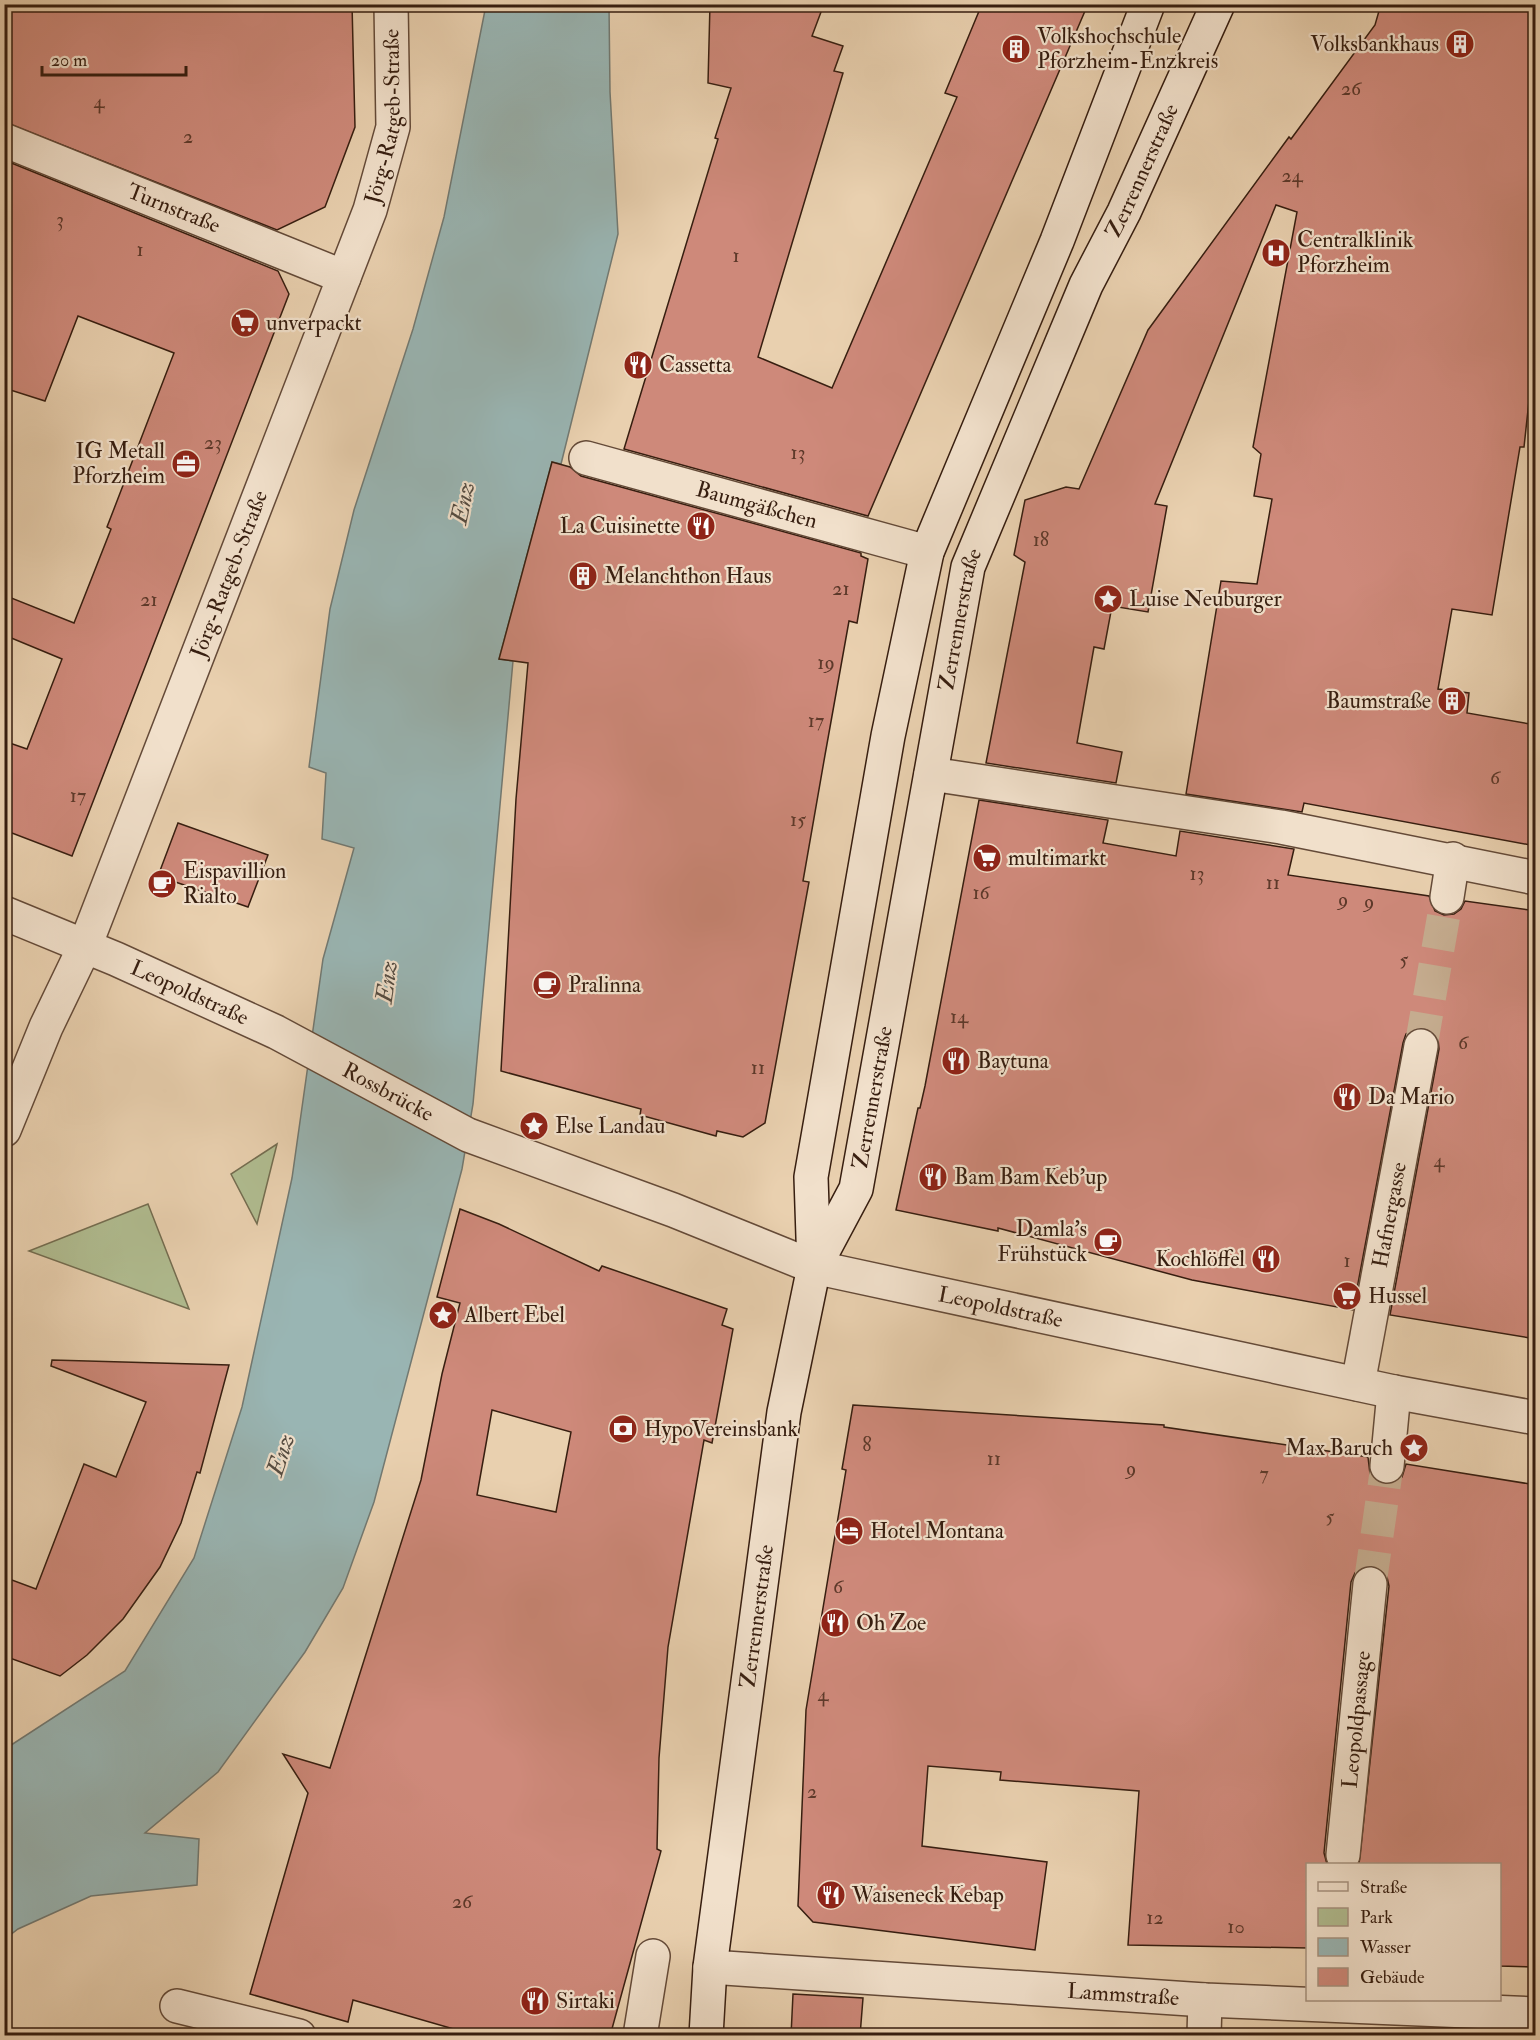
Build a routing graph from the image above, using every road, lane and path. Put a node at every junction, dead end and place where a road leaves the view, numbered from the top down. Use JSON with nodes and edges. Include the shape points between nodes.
{"nodes":[{"id":1,"x":391,"y":4,"type":"edge"},
{"id":2,"x":1148,"y":4,"type":"edge"},
{"id":3,"x":1218,"y":4,"type":"edge"},
{"id":4,"x":4,"y":140,"type":"edge"},
{"id":5,"x":344,"y":277,"type":"junction"},
{"id":6,"x":586,"y":458,"type":"dead end"},
{"id":7,"x":927,"y":552,"type":"junction"},
{"id":8,"x":932,"y":774,"type":"junction"},
{"id":9,"x":1454,"y":859,"type":"junction"},
{"id":10,"x":1536,"y":878,"type":"edge"},
{"id":11,"x":1447,"y":897,"type":"tunnel mouth"},
{"id":12,"x":4,"y":913,"type":"edge"},
{"id":13,"x":85,"y":945,"type":"junction"},
{"id":14,"x":303,"y":1046,"type":"joint"},
{"id":15,"x":1421,"y":1046,"type":"tunnel mouth"},
{"id":16,"x":4,"y":1130,"type":"edge"},
{"id":17,"x":475,"y":1137,"type":"joint"},
{"id":18,"x":814,"y":1267,"type":"junction"},
{"id":19,"x":1358,"y":1384,"type":"junction"},
{"id":20,"x":1394,"y":1392,"type":"junction"},
{"id":21,"x":1536,"y":1418,"type":"edge"},
{"id":22,"x":1386,"y":1466,"type":"tunnel mouth"},
{"id":23,"x":1370,"y":1584,"type":"tunnel mouth"},
{"id":24,"x":1343,"y":1855,"type":"dead end"},
{"id":25,"x":652,"y":1956,"type":"dead end"},
{"id":26,"x":710,"y":1967,"type":"junction"},
{"id":27,"x":1205,"y":2000,"type":"junction"},
{"id":28,"x":1340,"y":2003,"type":"edge"},
{"id":29,"x":177,"y":2006,"type":"dead end"},
{"id":30,"x":1536,"y":2013,"type":"edge"},
{"id":31,"x":299,"y":2036,"type":"edge"},
{"id":32,"x":640,"y":2036,"type":"edge"},
{"id":33,"x":706,"y":2036,"type":"edge"},
{"id":34,"x":1204,"y":2036,"type":"edge"}],
"edges":[{"from":1,"to":5,"type":"street","name":"Jörg-Ratgeb-Straße","via":[[393,127],[370,210]]},
{"from":2,"to":7,"type":"street","name":"Zerrennerstraße","via":[[1057,241]]},
{"from":3,"to":8,"type":"street","name":"Zerrennerstraße","via":[[1124,212],[1086,285],[968,567]]},
{"from":4,"to":5,"type":"street","name":"Turnstraße"},
{"from":5,"to":13,"type":"street","name":"Jörg-Ratgeb-Straße"},
{"from":6,"to":7,"type":"street","name":"Baumgäßchen"},
{"from":7,"to":18,"type":"street","name":"Zerrennerstraße","via":[[888,736],[811,1177]]},
{"from":8,"to":9,"type":"street","via":[[1281,827]]},
{"from":8,"to":18,"type":"street","name":"Zerrennerstraße","via":[[856,1189]]},
{"from":9,"to":10,"type":"street"},
{"from":9,"to":11,"type":"street"},
{"from":12,"to":13,"type":"street","name":"Leopoldstraße"},
{"from":13,"to":14,"type":"street","name":"Leopoldstraße"},
{"from":13,"to":16,"type":"street","name":"Jörg-Ratgeb-Straße"},
{"from":14,"to":17,"type":"street","name":"Rossbrücke"},
{"from":15,"to":19,"type":"street","name":"Hafnergasse"},
{"from":17,"to":18,"type":"street","name":"Leopoldstraße"},
{"from":18,"to":19,"type":"street","name":"Leopoldstraße"},
{"from":18,"to":26,"type":"street","name":"Zerrennerstraße","via":[[784,1412]]},
{"from":19,"to":20,"type":"street","name":"Leopoldstraße"},
{"from":20,"to":21,"type":"street","name":"Leopoldstraße"},
{"from":20,"to":22,"type":"street"},
{"from":23,"to":24,"type":"street","name":"Leopoldpassage"},
{"from":25,"to":32,"type":"street"},
{"from":26,"to":27,"type":"street","name":"Lammstraße"},
{"from":26,"to":33,"type":"street","name":"Zerrennerstraße"},
{"from":27,"to":28,"type":"street","name":"Lammstraße"},
{"from":27,"to":34,"type":"street"},
{"from":28,"to":30,"type":"street","name":"Lammstraße"},
{"from":29,"to":31,"type":"street"}]}
